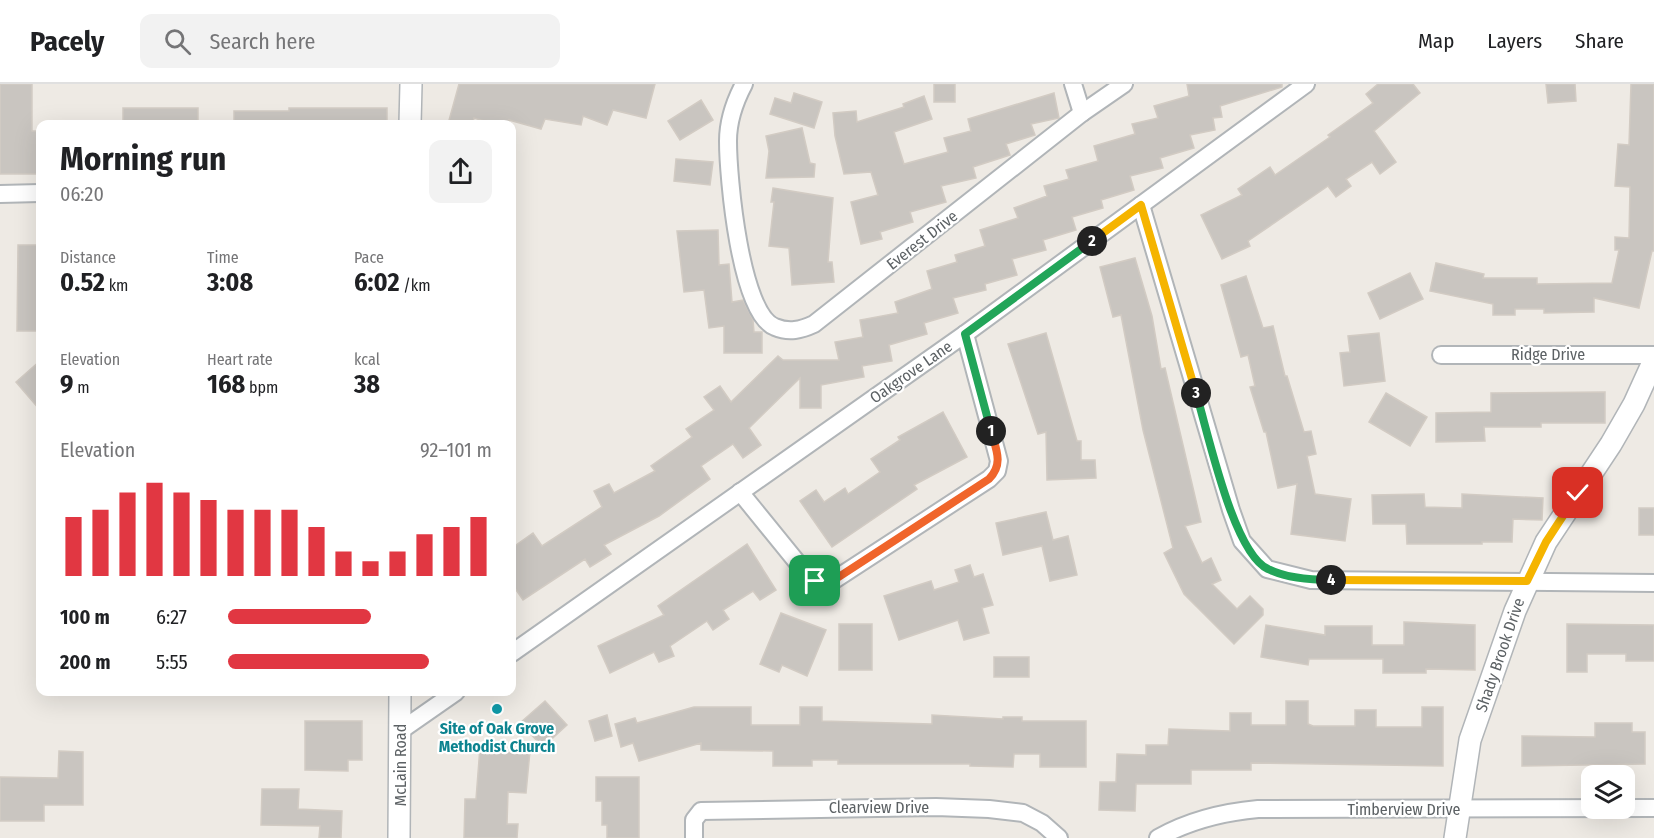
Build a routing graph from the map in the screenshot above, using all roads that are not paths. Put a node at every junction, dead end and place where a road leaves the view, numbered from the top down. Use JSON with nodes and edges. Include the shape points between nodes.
{"nodes":[{"id":1,"x":411,"y":84,"type":"edge"},
{"id":2,"x":744,"y":84,"type":"edge"},
{"id":3,"x":1073,"y":84,"type":"edge"},
{"id":4,"x":1124,"y":84,"type":"edge"},
{"id":5,"x":1306,"y":84,"type":"edge"},
{"id":6,"x":1082,"y":113,"type":"junction"},
{"id":7,"x":410,"y":120,"type":"edge"},
{"id":8,"x":36,"y":193,"type":"edge"},
{"id":9,"x":0,"y":194,"type":"edge"},
{"id":10,"x":1141,"y":205,"type":"junction"},
{"id":11,"x":965,"y":334,"type":"junction"},
{"id":12,"x":1441,"y":355,"type":"dead end"},
{"id":13,"x":1654,"y":355,"type":"edge"},
{"id":14,"x":1654,"y":360,"type":"edge"},
{"id":15,"x":740,"y":492,"type":"junction"},
{"id":16,"x":1527,"y":581,"type":"junction"},
{"id":17,"x":1654,"y":583,"type":"edge"},
{"id":18,"x":516,"y":650,"type":"edge"},
{"id":19,"x":400,"y":696,"type":"edge"},
{"id":20,"x":450,"y":696,"type":"edge"},
{"id":21,"x":400,"y":731,"type":"junction"},
{"id":22,"x":1654,"y":808,"type":"edge"},
{"id":23,"x":1460,"y":809,"type":"junction"},
{"id":24,"x":399,"y":838,"type":"edge"},
{"id":25,"x":694,"y":838,"type":"edge"},
{"id":26,"x":1059,"y":838,"type":"edge"},
{"id":27,"x":1158,"y":838,"type":"edge"},
{"id":28,"x":1455,"y":838,"type":"edge"}],
"edges":[{"from":1,"to":7,"type":"street"},
{"from":2,"to":6,"type":"street","name":"Everest Drive","via":[[728,139],[741,260],[757,311],[774,327],[788,330],[814,324]]},
{"from":3,"to":6,"type":"street"},
{"from":4,"to":6,"type":"street","name":"Everest Drive"},
{"from":5,"to":10,"type":"street","name":"Oakgrove Lane"},
{"from":8,"to":9,"type":"street"},
{"from":10,"to":11,"type":"street","name":"Oakgrove Lane"},
{"from":10,"to":16,"type":"street","via":[[1231,510],[1242,541],[1267,569],[1311,580]]},
{"from":11,"to":15,"type":"street","name":"Oakgrove Lane"},
{"from":11,"to":15,"type":"street","via":[[999,461],[997,471],[989,479],[831,582],[815,581],[805,572]]},
{"from":12,"to":13,"type":"street","name":"Ridge Drive"},
{"from":14,"to":16,"type":"street","name":"Shady Brook Drive","via":[[1634,404],[1546,542]]},
{"from":15,"to":18,"type":"street","name":"Oakgrove Lane"},
{"from":16,"to":17,"type":"street"},
{"from":16,"to":23,"type":"street","name":"Shady Brook Drive","via":[[1470,740]]},
{"from":19,"to":21,"type":"street","name":"McLain Road"},
{"from":20,"to":21,"type":"street"},
{"from":21,"to":24,"type":"street","name":"McLain Road"},
{"from":22,"to":23,"type":"street","name":"Timberview Drive"},
{"from":23,"to":27,"type":"street","name":"Timberview Drive","via":[[1235,811]]},
{"from":23,"to":28,"type":"street","name":"Shady Brook Drive"},
{"from":25,"to":26,"type":"street","name":"Clearview Drive","via":[[694,820],[701,811],[722,808],[989,808],[1023,813]]}]}
